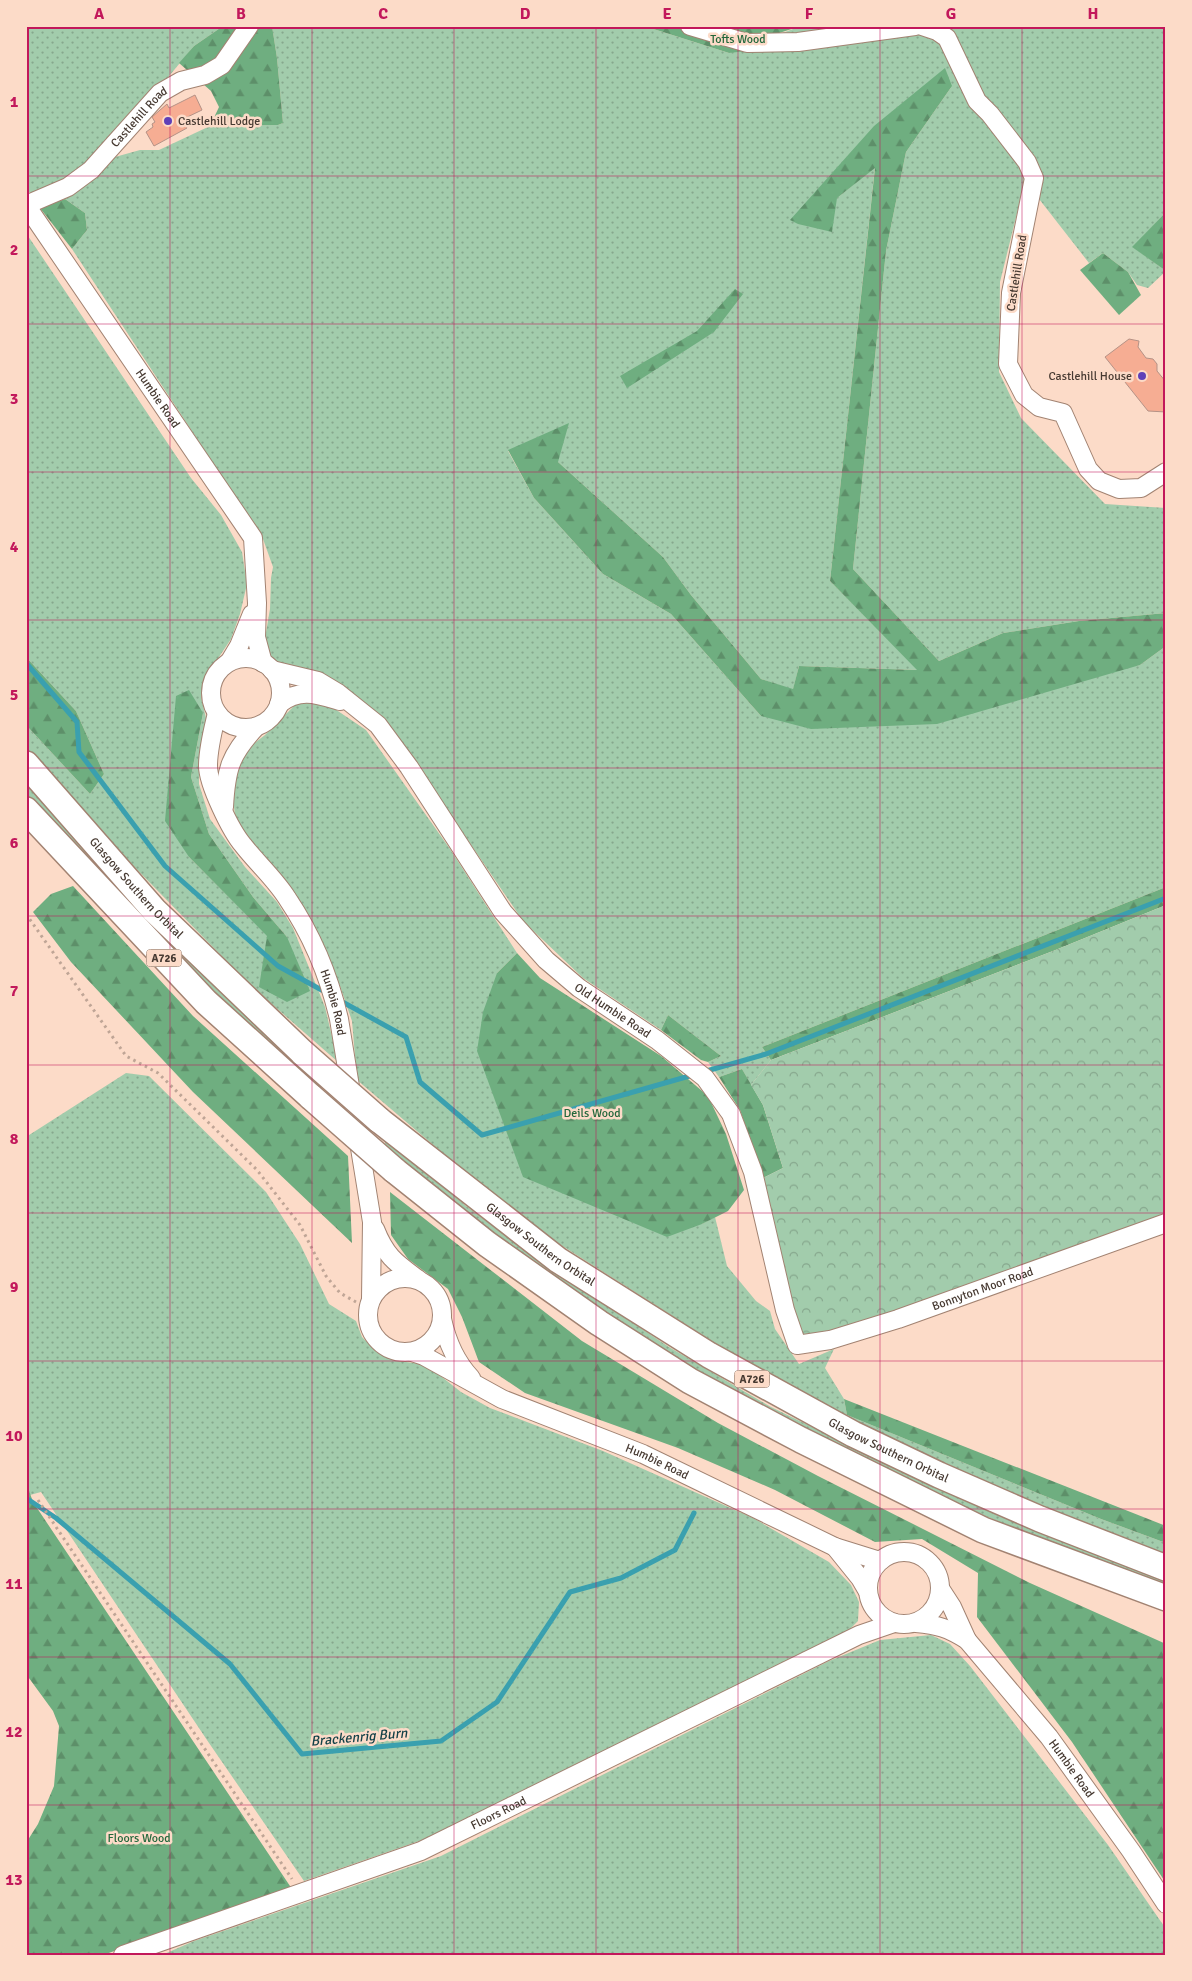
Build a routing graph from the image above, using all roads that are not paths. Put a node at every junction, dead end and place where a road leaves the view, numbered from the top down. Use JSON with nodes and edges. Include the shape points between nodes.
{"nodes":[{"id":1,"x":249,"y":26,"type":"edge"},
{"id":2,"x":690,"y":26,"type":"edge"},
{"id":3,"x":915,"y":26,"type":"edge"},
{"id":4,"x":922,"y":26,"type":"edge"},
{"id":5,"x":26,"y":205,"type":"edge"},
{"id":6,"x":1166,"y":472,"type":"edge"},
{"id":7,"x":257,"y":603,"type":"junction"},
{"id":8,"x":230,"y":661,"type":"junction"},
{"id":9,"x":268,"y":666,"type":"junction"},
{"id":10,"x":279,"y":704,"type":"junction"},
{"id":11,"x":359,"y":708,"type":"junction"},
{"id":12,"x":217,"y":713,"type":"junction"},
{"id":13,"x":256,"y":727,"type":"junction"},
{"id":14,"x":26,"y":764,"type":"edge"},
{"id":15,"x":26,"y":810,"type":"edge"},
{"id":16,"x":224,"y":811,"type":"junction"},
{"id":17,"x":372,"y":1222,"type":"junction"},
{"id":18,"x":1166,"y":1223,"type":"edge"},
{"id":19,"x":423,"y":1282,"type":"junction"},
{"id":20,"x":370,"y":1302,"type":"junction"},
{"id":21,"x":442,"y":1319,"type":"junction"},
{"id":22,"x":797,"y":1344,"type":"joint"},
{"id":23,"x":412,"y":1352,"type":"junction"},
{"id":24,"x":474,"y":1383,"type":"junction"},
{"id":25,"x":835,"y":1547,"type":"junction"},
{"id":26,"x":880,"y":1561,"type":"junction"},
{"id":27,"x":1166,"y":1568,"type":"edge"},
{"id":28,"x":868,"y":1590,"type":"junction"},
{"id":29,"x":941,"y":1590,"type":"junction"},
{"id":30,"x":1166,"y":1598,"type":"edge"},
{"id":31,"x":875,"y":1611,"type":"junction"},
{"id":32,"x":894,"y":1623,"type":"junction"},
{"id":33,"x":916,"y":1623,"type":"junction"},
{"id":34,"x":859,"y":1635,"type":"junction"},
{"id":35,"x":966,"y":1640,"type":"junction"},
{"id":36,"x":1166,"y":1904,"type":"edge"},
{"id":37,"x":123,"y":1955,"type":"edge"}],
"edges":[{"from":1,"to":5,"type":"street","name":"Castlehill Road","via":[[222,65],[160,93],[91,170],[68,187]]},
{"from":2,"to":3,"type":"street","via":[[747,43],[798,42]]},
{"from":4,"to":6,"type":"street","name":"Castlehill Road","via":[[947,38],[977,101],[1027,162],[1034,178],[1011,293],[1008,364],[1024,395],[1039,407],[1063,414],[1088,468],[1099,481],[1119,489],[1141,488]]},
{"from":5,"to":7,"type":"street","name":"Humbie Road","via":[[253,538]]},
{"from":7,"to":8,"type":"street","name":"Humbie Road"},
{"from":7,"to":9,"type":"street","name":"Humbie Road","via":[[256,637]]},
{"from":8,"to":9,"type":"street","via":[[252,659]]},
{"from":8,"to":12,"type":"street","name":"Humbie Road","via":[[222,667],[212,684],[211,699]]},
{"from":9,"to":10,"type":"street","name":"Humbie Road","via":[[280,686]]},
{"from":9,"to":11,"type":"street","via":[[318,681]]},
{"from":10,"to":11,"type":"street","name":"Humbie Road","via":[[290,696],[304,693],[321,695]]},
{"from":10,"to":13,"type":"street","name":"Humbie Road","via":[[274,714]]},
{"from":11,"to":22,"type":"street","name":"Old Humbie Road","via":[[378,725],[409,768],[503,912],[546,960],[579,988],[657,1040],[704,1078],[731,1114],[753,1172],[785,1310]]},
{"from":12,"to":13,"type":"street","via":[[234,726]]},
{"from":12,"to":16,"type":"street","name":"Humbie Road","via":[[208,767]]},
{"from":13,"to":16,"type":"street","name":"Humbie Road","via":[[244,739],[230,763]]},
{"from":14,"to":27,"type":"highway","name":"Glasgow Southern Orbital","number":"A726","bridge":true,"via":[[154,910],[302,1053],[379,1120],[558,1260],[708,1355],[853,1434],[1040,1519]]},
{"from":15,"to":30,"type":"highway","number":"A726","bridge":true,"via":[[206,1002],[311,1097],[394,1170],[487,1244],[599,1323],[690,1381],[983,1530]]},
{"from":16,"to":17,"type":"street","name":"Humbie Road","via":[[242,844],[286,896],[306,928],[333,991]]},
{"from":17,"to":19,"type":"street","name":"Humbie Road","via":[[391,1258]]},
{"from":17,"to":20,"type":"street","name":"Humbie Road"},
{"from":18,"to":22,"type":"street","name":"Bonnyton Moor Road","via":[[898,1319],[830,1340]]},
{"from":19,"to":20,"type":"street","via":[[405,1278],[392,1280],[378,1289]]},
{"from":19,"to":21,"type":"street","via":[[438,1298]]},
{"from":20,"to":23,"type":"street","via":[[369,1324],[376,1338],[399,1352]]},
{"from":21,"to":23,"type":"street","via":[[433,1340]]},
{"from":21,"to":24,"type":"street","name":"Humbie Road","via":[[446,1339]]},
{"from":23,"to":24,"type":"street","name":"Humbie Road"},
{"from":24,"to":25,"type":"street","name":"Humbie Road","via":[[502,1399],[642,1454]]},
{"from":25,"to":26,"type":"street","name":"Humbie Road"},
{"from":25,"to":28,"type":"street","name":"Humbie Road"},
{"from":26,"to":28,"type":"street","via":[[868,1580]]},
{"from":26,"to":29,"type":"street","via":[[896,1553],[914,1553],[925,1558],[940,1578]]},
{"from":28,"to":31,"type":"street"},
{"from":29,"to":33,"type":"street","via":[[933,1611]]},
{"from":29,"to":35,"type":"street","name":"Humbie Road"},
{"from":31,"to":32,"type":"street"},
{"from":31,"to":34,"type":"street","name":"Floors Road"},
{"from":32,"to":33,"type":"street"},
{"from":32,"to":34,"type":"street","name":"Floors Road"},
{"from":33,"to":35,"type":"street","name":"Humbie Road","via":[[938,1625]]},
{"from":34,"to":37,"type":"street","name":"Floors Road","via":[[422,1852]]},
{"from":35,"to":36,"type":"street","name":"Humbie Road","via":[[1049,1737]]}]}
